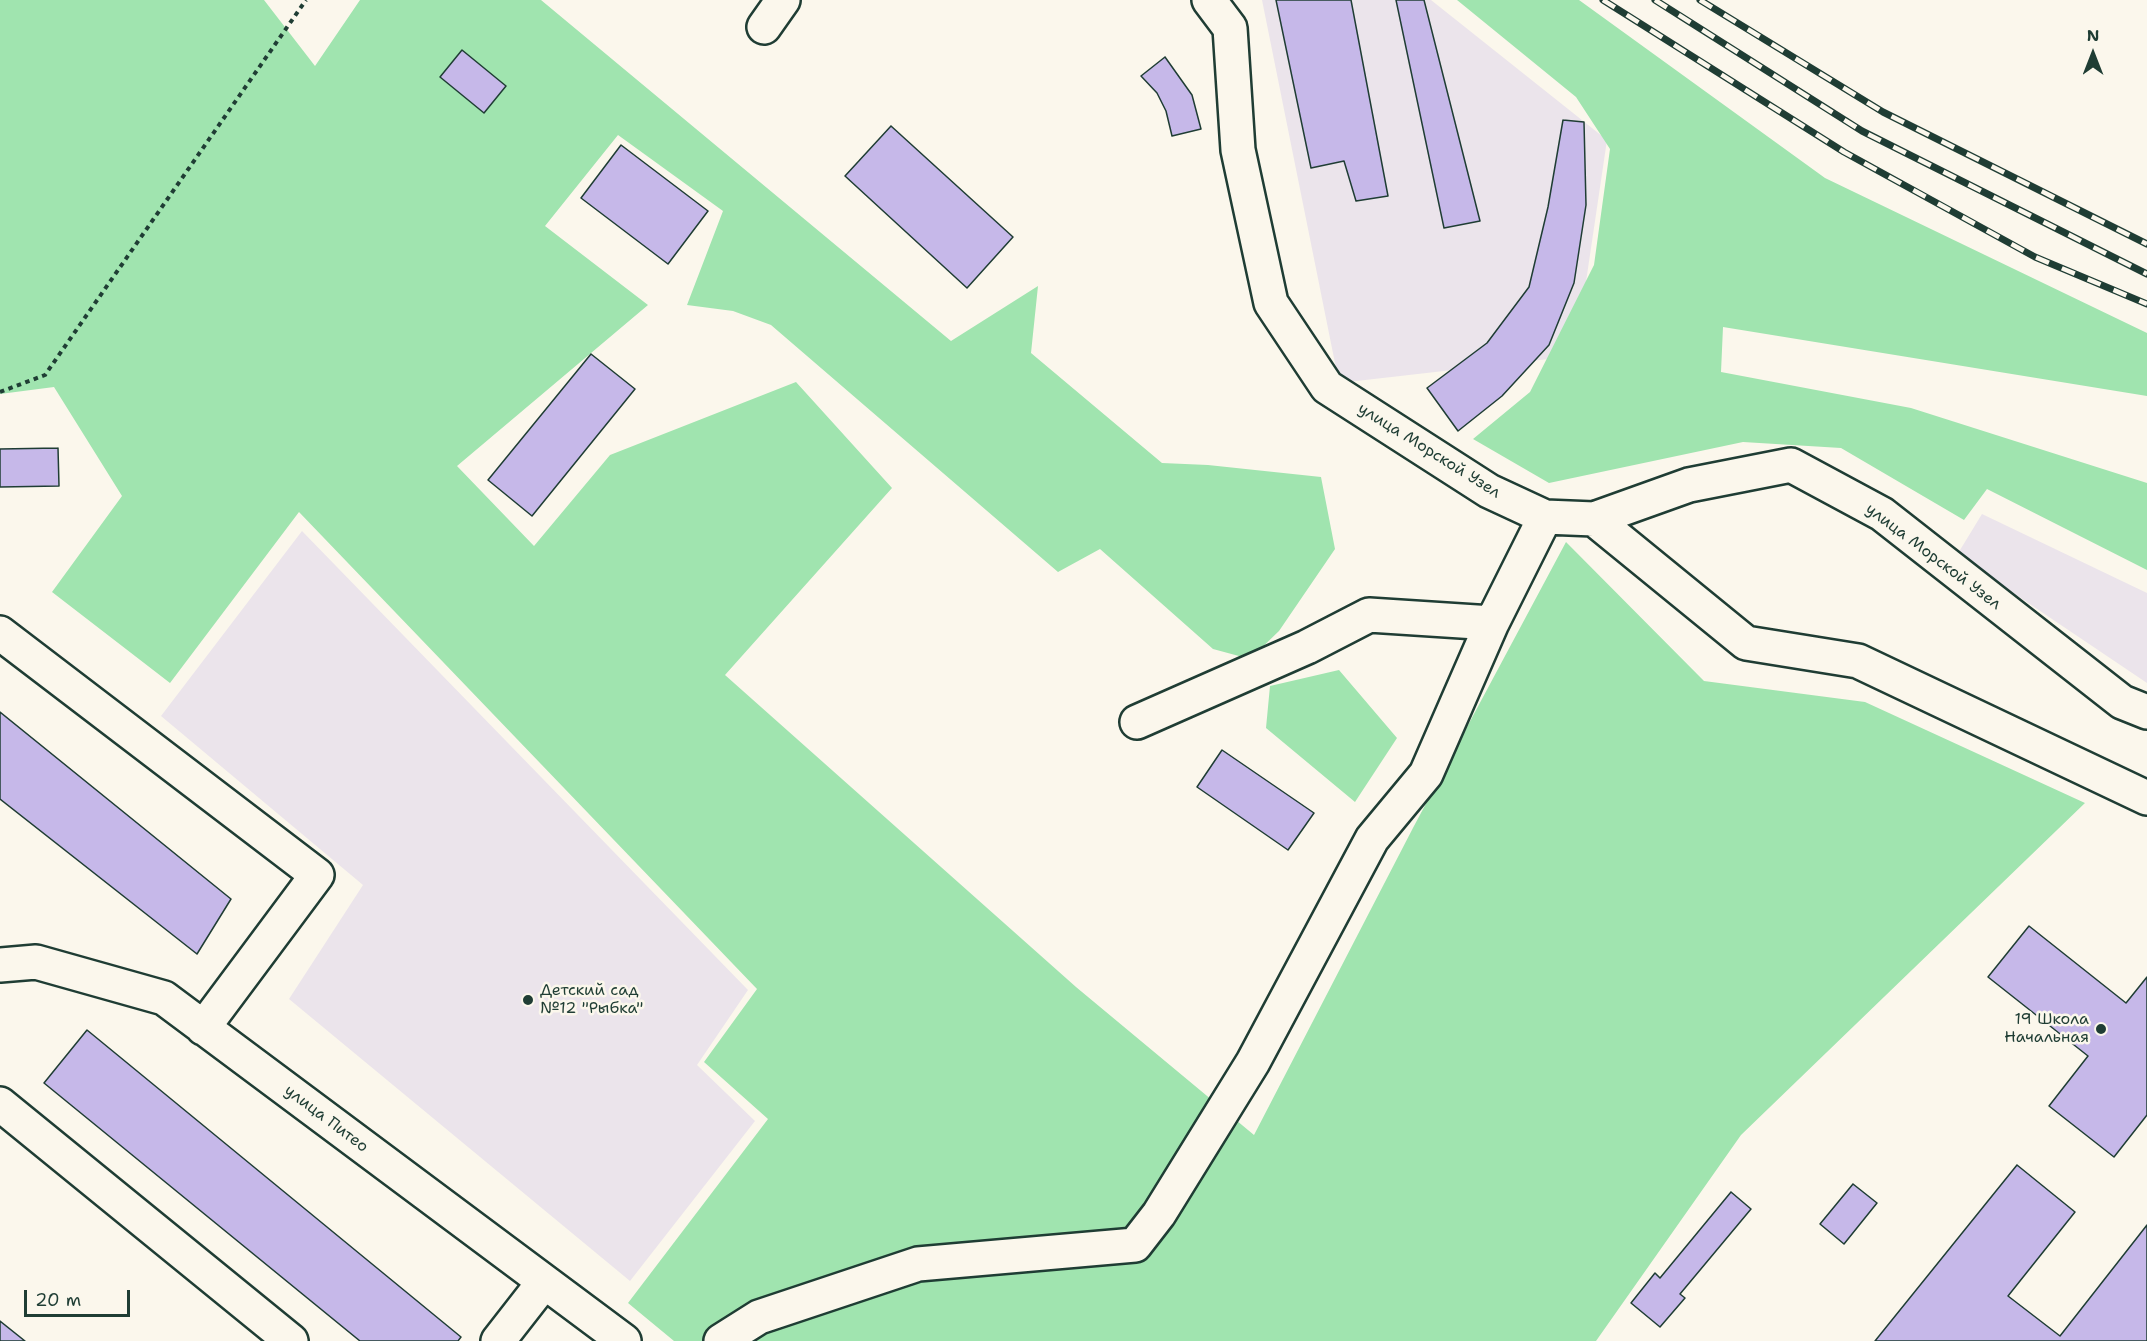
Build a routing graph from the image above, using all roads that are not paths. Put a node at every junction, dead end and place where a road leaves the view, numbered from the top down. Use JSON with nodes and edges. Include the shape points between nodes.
{"nodes":[{"id":1,"x":783,"y":0,"type":"edge"},
{"id":2,"x":1209,"y":0,"type":"edge"},
{"id":3,"x":764,"y":27,"type":"dead end"},
{"id":4,"x":1545,"y":517,"type":"junction"},
{"id":5,"x":1594,"y":519,"type":"junction"},
{"id":6,"x":1492,"y":623,"type":"junction"},
{"id":7,"x":0,"y":633,"type":"edge"},
{"id":8,"x":2147,"y":712,"type":"edge"},
{"id":9,"x":1137,"y":722,"type":"dead end"},
{"id":10,"x":2147,"y":798,"type":"edge"},
{"id":11,"x":0,"y":965,"type":"edge"},
{"id":12,"x":203,"y":1028,"type":"junction"},
{"id":13,"x":0,"y":1104,"type":"edge"},
{"id":14,"x":544,"y":1282,"type":"junction"},
{"id":15,"x":291,"y":1341,"type":"edge"},
{"id":16,"x":498,"y":1341,"type":"edge"},
{"id":17,"x":624,"y":1341,"type":"edge"},
{"id":18,"x":721,"y":1341,"type":"edge"}],
"edges":[{"from":1,"to":3,"type":"street"},
{"from":2,"to":4,"type":"street","name":"улица Морской Узел","via":[[1230,28],[1238,150],[1272,303],[1327,387],[1489,491]]},
{"from":4,"to":5,"type":"street","name":"улица Морской Узел"},
{"from":4,"to":6,"type":"street"},
{"from":5,"to":8,"type":"street","name":"улица Морской Узел","via":[[1689,485],[1791,465],[1882,514],[2122,702]]},
{"from":5,"to":10,"type":"street","via":[[1746,643],[1858,661]]},
{"from":6,"to":9,"type":"street","via":[[1369,615],[1307,647]]},
{"from":6,"to":18,"type":"street","via":[[1426,774],[1372,839],[1253,1062],[1159,1214],[1135,1245],[918,1264],[759,1317]]},
{"from":7,"to":12,"type":"street","via":[[317,876]]},
{"from":11,"to":12,"type":"street","name":"улица Питео","via":[[36,962],[164,998]]},
{"from":12,"to":14,"type":"street","name":"улица Питео"},
{"from":13,"to":15,"type":"street"},
{"from":14,"to":16,"type":"street"},
{"from":14,"to":17,"type":"street","name":"улица Питео"}]}
